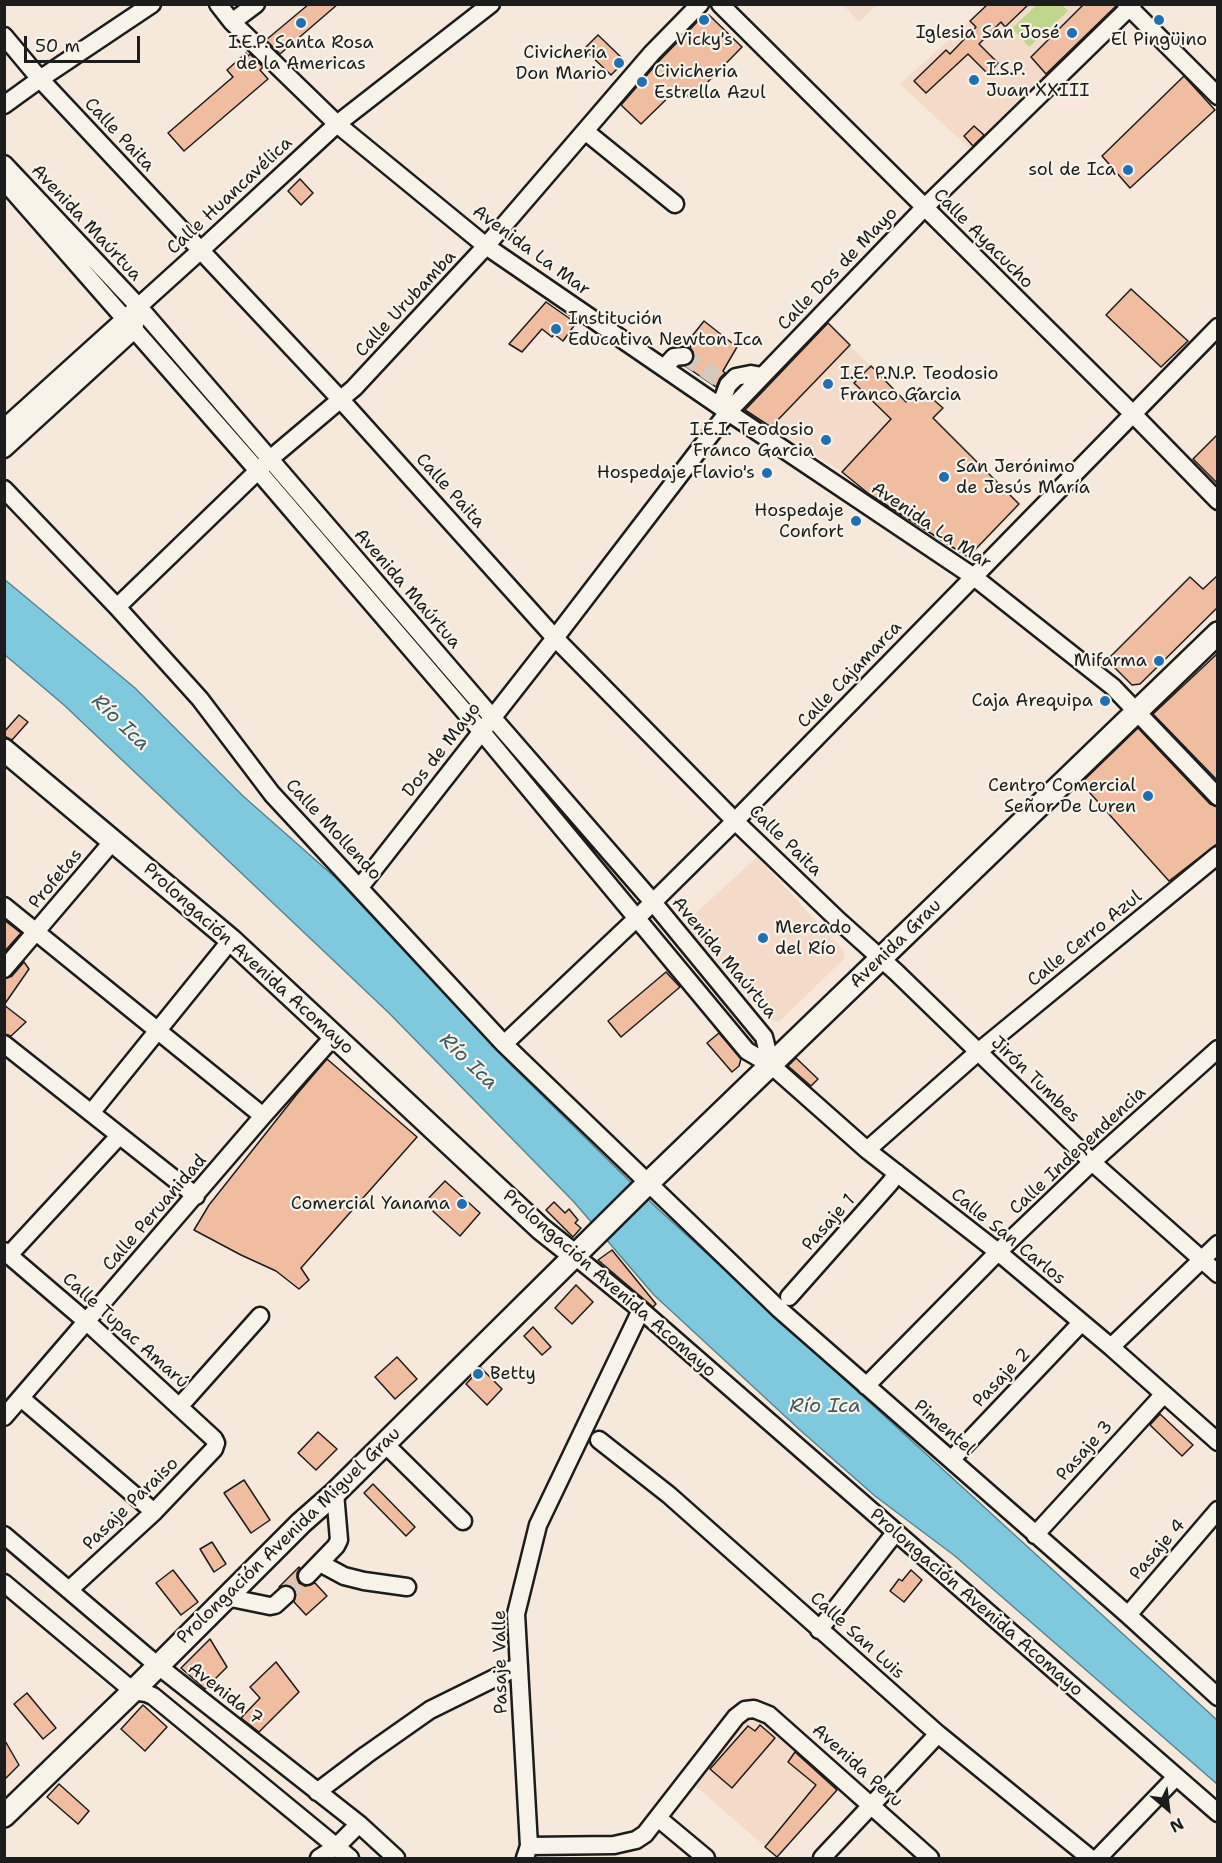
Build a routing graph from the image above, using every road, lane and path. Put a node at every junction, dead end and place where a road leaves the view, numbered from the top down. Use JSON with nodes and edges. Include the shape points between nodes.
{"nodes":[{"id":1,"x":152,"y":4,"type":"edge"},
{"id":2,"x":218,"y":4,"type":"edge"},
{"id":3,"x":256,"y":4,"type":"edge"},
{"id":4,"x":700,"y":4,"type":"edge"},
{"id":5,"x":720,"y":4,"type":"edge"},
{"id":6,"x":1129,"y":6,"type":"edge"},
{"id":7,"x":481,"y":8,"type":"edge"},
{"id":8,"x":232,"y":22,"type":"junction"},
{"id":9,"x":4,"y":36,"type":"edge"},
{"id":10,"x":40,"y":79,"type":"junction"},
{"id":11,"x":1218,"y":96,"type":"edge"},
{"id":12,"x":4,"y":105,"type":"edge"},
{"id":13,"x":337,"y":124,"type":"junction"},
{"id":14,"x":585,"y":131,"type":"junction"},
{"id":15,"x":4,"y":164,"type":"edge"},
{"id":16,"x":4,"y":182,"type":"edge"},
{"id":17,"x":675,"y":204,"type":"dead end"},
{"id":18,"x":924,"y":208,"type":"junction"},
{"id":19,"x":486,"y":246,"type":"junction"},
{"id":20,"x":201,"y":250,"type":"junction"},
{"id":21,"x":139,"y":307,"type":"junction"},
{"id":22,"x":129,"y":324,"type":"junction"},
{"id":23,"x":1218,"y":327,"type":"edge"},
{"id":24,"x":684,"y":356,"type":"dead end"},
{"id":25,"x":664,"y":368,"type":"junction"},
{"id":26,"x":762,"y":376,"type":"junction"},
{"id":27,"x":341,"y":400,"type":"junction"},
{"id":28,"x":724,"y":409,"type":"junction"},
{"id":29,"x":1132,"y":413,"type":"junction"},
{"id":30,"x":4,"y":428,"type":"edge"},
{"id":31,"x":4,"y":449,"type":"edge"},
{"id":32,"x":270,"y":459,"type":"junction"},
{"id":33,"x":259,"y":472,"type":"junction"},
{"id":34,"x":4,"y":489,"type":"edge"},
{"id":35,"x":1218,"y":501,"type":"edge"},
{"id":36,"x":974,"y":577,"type":"junction"},
{"id":37,"x":117,"y":607,"type":"junction"},
{"id":38,"x":1218,"y":633,"type":"edge"},
{"id":39,"x":555,"y":638,"type":"junction"},
{"id":40,"x":1137,"y":711,"type":"junction"},
{"id":41,"x":492,"y":717,"type":"junction"},
{"id":42,"x":482,"y":732,"type":"junction"},
{"id":43,"x":4,"y":750,"type":"edge"},
{"id":44,"x":1218,"y":797,"type":"edge"},
{"id":45,"x":735,"y":821,"type":"junction"},
{"id":46,"x":114,"y":841,"type":"junction"},
{"id":47,"x":1218,"y":855,"type":"edge"},
{"id":48,"x":360,"y":887,"type":"junction"},
{"id":49,"x":652,"y":901,"type":"junction"},
{"id":50,"x":4,"y":906,"type":"edge"},
{"id":51,"x":637,"y":918,"type":"junction"},
{"id":52,"x":36,"y":932,"type":"junction"},
{"id":53,"x":231,"y":940,"type":"junction"},
{"id":54,"x":881,"y":958,"type":"junction"},
{"id":55,"x":4,"y":969,"type":"edge"},
{"id":56,"x":158,"y":1030,"type":"junction"},
{"id":57,"x":335,"y":1035,"type":"junction"},
{"id":58,"x":4,"y":1044,"type":"edge"},
{"id":59,"x":504,"y":1044,"type":"junction"},
{"id":60,"x":1218,"y":1049,"type":"edge"},
{"id":61,"x":978,"y":1052,"type":"junction"},
{"id":62,"x":771,"y":1065,"type":"junction"},
{"id":63,"x":91,"y":1113,"type":"junction"},
{"id":64,"x":263,"y":1116,"type":"junction"},
{"id":65,"x":120,"y":1136,"type":"junction"},
{"id":66,"x":867,"y":1150,"type":"junction"},
{"id":67,"x":1092,"y":1162,"type":"junction"},
{"id":68,"x":897,"y":1173,"type":"junction"},
{"id":69,"x":645,"y":1187,"type":"junction"},
{"id":70,"x":196,"y":1196,"type":"junction"},
{"id":71,"x":1218,"y":1244,"type":"edge"},
{"id":72,"x":998,"y":1252,"type":"junction"},
{"id":73,"x":7,"y":1253,"type":"edge"},
{"id":74,"x":574,"y":1256,"type":"junction"},
{"id":75,"x":1201,"y":1260,"type":"junction"},
{"id":76,"x":1218,"y":1274,"type":"edge"},
{"id":77,"x":789,"y":1297,"type":"dead end"},
{"id":78,"x":641,"y":1310,"type":"junction"},
{"id":79,"x":260,"y":1316,"type":"dead end"},
{"id":80,"x":87,"y":1322,"type":"junction"},
{"id":81,"x":1082,"y":1323,"type":"junction"},
{"id":82,"x":1111,"y":1347,"type":"junction"},
{"id":83,"x":866,"y":1386,"type":"junction"},
{"id":84,"x":1164,"y":1394,"type":"junction"},
{"id":85,"x":21,"y":1398,"type":"junction"},
{"id":86,"x":180,"y":1407,"type":"junction"},
{"id":87,"x":4,"y":1417,"type":"edge"},
{"id":88,"x":599,"y":1440,"type":"dead end"},
{"id":89,"x":1218,"y":1442,"type":"edge"},
{"id":90,"x":216,"y":1443,"type":"joint"},
{"id":91,"x":384,"y":1443,"type":"junction"},
{"id":92,"x":951,"y":1460,"type":"junction"},
{"id":93,"x":335,"y":1493,"type":"junction"},
{"id":94,"x":1218,"y":1510,"type":"edge"},
{"id":95,"x":154,"y":1512,"type":"junction"},
{"id":96,"x":463,"y":1521,"type":"dead end"},
{"id":97,"x":895,"y":1533,"type":"junction"},
{"id":98,"x":4,"y":1535,"type":"edge"},
{"id":99,"x":1035,"y":1535,"type":"junction"},
{"id":100,"x":320,"y":1563,"type":"junction"},
{"id":101,"x":307,"y":1576,"type":"tunnel mouth"},
{"id":102,"x":4,"y":1583,"type":"edge"},
{"id":103,"x":407,"y":1587,"type":"dead end"},
{"id":104,"x":69,"y":1590,"type":"junction"},
{"id":105,"x":286,"y":1595,"type":"tunnel mouth"},
{"id":106,"x":226,"y":1597,"type":"junction"},
{"id":107,"x":1128,"y":1615,"type":"junction"},
{"id":108,"x":819,"y":1630,"type":"junction"},
{"id":109,"x":157,"y":1665,"type":"junction"},
{"id":110,"x":519,"y":1666,"type":"junction"},
{"id":111,"x":1215,"y":1688,"type":"edge"},
{"id":112,"x":133,"y":1691,"type":"junction"},
{"id":113,"x":938,"y":1734,"type":"junction"},
{"id":114,"x":1176,"y":1777,"type":"junction"},
{"id":115,"x":317,"y":1792,"type":"junction"},
{"id":116,"x":872,"y":1805,"type":"junction"},
{"id":117,"x":1218,"y":1813,"type":"edge"},
{"id":118,"x":4,"y":1816,"type":"edge"},
{"id":119,"x":658,"y":1818,"type":"junction"},
{"id":120,"x":359,"y":1824,"type":"junction"},
{"id":121,"x":527,"y":1852,"type":"edge"},
{"id":122,"x":325,"y":1855,"type":"edge"},
{"id":123,"x":350,"y":1858,"type":"edge"},
{"id":124,"x":396,"y":1858,"type":"edge"},
{"id":125,"x":706,"y":1858,"type":"edge"},
{"id":126,"x":822,"y":1858,"type":"edge"},
{"id":127,"x":930,"y":1858,"type":"edge"},
{"id":128,"x":1090,"y":1858,"type":"edge"},
{"id":129,"x":1098,"y":1858,"type":"edge"}],
"edges":[{"from":1,"to":10,"type":"street"},
{"from":2,"to":8,"type":"street","name":"Avenida La Mar"},
{"from":3,"to":8,"type":"street"},
{"from":4,"to":14,"type":"street","name":"Calle Urubamba"},
{"from":5,"to":18,"type":"street","name":"Calle Ayacucho"},
{"from":6,"to":11,"type":"street"},
{"from":6,"to":18,"type":"street","name":"Calle Dos de Mayo"},
{"from":7,"to":13,"type":"street","name":"Calle Huancavélica"},
{"from":8,"to":13,"type":"street","name":"Avenida La Mar"},
{"from":9,"to":10,"type":"street","name":"Calle Paita"},
{"from":10,"to":12,"type":"street"},
{"from":10,"to":20,"type":"street","name":"Calle Paita"},
{"from":13,"to":19,"type":"street","name":"Avenida La Mar"},
{"from":13,"to":20,"type":"street","name":"Calle Huancavélica"},
{"from":14,"to":17,"type":"street"},
{"from":14,"to":19,"type":"street","name":"Calle Urubamba"},
{"from":15,"to":21,"type":"street","name":"Avenida Maúrtua"},
{"from":16,"to":22,"type":"street","name":"Avenida Maúrtua"},
{"from":18,"to":26,"type":"street","name":"Calle Dos de Mayo"},
{"from":18,"to":29,"type":"street","name":"Calle Ayacucho"},
{"from":19,"to":25,"type":"street","name":"Avenida La Mar"},
{"from":19,"to":27,"type":"street","name":"Calle Urubamba"},
{"from":20,"to":21,"type":"street","name":"Calle Huancavélica"},
{"from":20,"to":27,"type":"street","name":"Calle Paita"},
{"from":21,"to":22,"type":"street","name":"Calle Huancavélica"},
{"from":21,"to":32,"type":"street","name":"Avenida Maúrtua"},
{"from":22,"to":30,"type":"street","name":"Calle Huancavélica"},
{"from":22,"to":31,"type":"street"},
{"from":22,"to":33,"type":"street","name":"Avenida Maúrtua"},
{"from":23,"to":29,"type":"street","name":"Calle Cajamarca"},
{"from":24,"to":25,"type":"street","via":[[674,357]]},
{"from":25,"to":28,"type":"street","name":"Avenida La Mar"},
{"from":26,"to":28,"type":"street","name":"Calle Dos de Mayo"},
{"from":26,"to":28,"type":"street","via":[[736,377],[726,384]]},
{"from":27,"to":32,"type":"street","name":"Calle Urubamba"},
{"from":27,"to":39,"type":"street","name":"Calle Paita"},
{"from":28,"to":36,"type":"street","name":"Avenida La Mar"},
{"from":28,"to":39,"type":"street","name":"Calle Dos de Mayo"},
{"from":29,"to":35,"type":"street","name":"Calle Ayacucho"},
{"from":29,"to":36,"type":"street","name":"Calle Cajamarca"},
{"from":32,"to":33,"type":"street","name":"Calle Urubamba"},
{"from":32,"to":41,"type":"street","name":"Avenida Maúrtua"},
{"from":33,"to":37,"type":"street","name":"Calle Urubamba"},
{"from":33,"to":42,"type":"street","name":"Avenida Maúrtua"},
{"from":34,"to":37,"type":"street","name":"Calle Mollendo"},
{"from":36,"to":40,"type":"street","name":"Avenida La Mar","via":[[1113,687]]},
{"from":36,"to":45,"type":"street","name":"Calle Cajamarca"},
{"from":37,"to":48,"type":"street","name":"Calle Mollendo","via":[[200,699],[273,794]]},
{"from":38,"to":40,"type":"main road","name":"Avenida Grau"},
{"from":39,"to":41,"type":"street","name":"Dos de Mayo"},
{"from":39,"to":45,"type":"street","name":"Calle Paita"},
{"from":40,"to":44,"type":"street","name":"Avenida La Mar"},
{"from":40,"to":54,"type":"main road","name":"Avenida Grau"},
{"from":41,"to":42,"type":"street","name":"Dos de Mayo"},
{"from":41,"to":49,"type":"street","name":"Avenida Maúrtua"},
{"from":42,"to":48,"type":"street","name":"Dos de Mayo"},
{"from":42,"to":51,"type":"street","name":"Avenida Maúrtua"},
{"from":43,"to":46,"type":"main road","name":"Prolongación Avenida Acomayo"},
{"from":45,"to":49,"type":"street","name":"Calle Cajamarca"},
{"from":45,"to":54,"type":"street","name":"Calle Paita"},
{"from":46,"to":52,"type":"street","name":"Profetas"},
{"from":46,"to":53,"type":"main road","name":"Prolongación Avenida Acomayo"},
{"from":47,"to":61,"type":"street","name":"Calle Cerro Azul"},
{"from":48,"to":59,"type":"street","name":"Calle Mollendo"},
{"from":49,"to":51,"type":"street","name":"Calle Cajamarca"},
{"from":49,"to":62,"type":"street","name":"Avenida Maúrtua","via":[[764,1037]]},
{"from":50,"to":52,"type":"street"},
{"from":51,"to":59,"type":"street","name":"Calle Cajamarca"},
{"from":51,"to":62,"type":"street","name":"Avenida Maúrtua","via":[[747,1051]]},
{"from":52,"to":55,"type":"street","name":"Profetas"},
{"from":52,"to":56,"type":"street"},
{"from":53,"to":56,"type":"street"},
{"from":53,"to":57,"type":"main road","name":"Prolongación Avenida Acomayo"},
{"from":54,"to":61,"type":"street","name":"Jirón Tumbes"},
{"from":54,"to":62,"type":"main road","name":"Avenida Grau"},
{"from":56,"to":63,"type":"street"},
{"from":56,"to":64,"type":"street"},
{"from":57,"to":64,"type":"street","name":"Calle Peruanidad"},
{"from":57,"to":74,"type":"main road","name":"Prolongación Avenida Acomayo"},
{"from":58,"to":63,"type":"street"},
{"from":59,"to":69,"type":"street","name":"Calle Mollendo"},
{"from":60,"to":67,"type":"street","name":"Calle Independencia"},
{"from":61,"to":66,"type":"street","name":"Calle Cerro Azul"},
{"from":61,"to":67,"type":"street","name":"Jirón Tumbes"},
{"from":62,"to":66,"type":"street","name":"Calle San Carlos"},
{"from":62,"to":69,"type":"main road","name":"Avenida Grau"},
{"from":63,"to":65,"type":"street"},
{"from":64,"to":70,"type":"street","name":"Calle Peruanidad"},
{"from":65,"to":70,"type":"street"},
{"from":65,"to":73,"type":"street"},
{"from":66,"to":68,"type":"street","name":"Calle San Carlos"},
{"from":67,"to":72,"type":"street","name":"Calle Independencia"},
{"from":67,"to":75,"type":"street","name":"Jirón Tumbes"},
{"from":68,"to":72,"type":"street","name":"Calle San Carlos"},
{"from":68,"to":77,"type":"street","name":"Pasaje 1"},
{"from":69,"to":74,"type":"main road","name":"Avenida Grau"},
{"from":69,"to":83,"type":"street","name":"Pimentel"},
{"from":70,"to":80,"type":"street","name":"Calle Peruanidad"},
{"from":71,"to":75,"type":"street"},
{"from":72,"to":81,"type":"street","name":"Calle San Carlos"},
{"from":72,"to":83,"type":"street","name":"Calle Independencia"},
{"from":73,"to":80,"type":"street","name":"Calle Tupac Amarú"},
{"from":74,"to":78,"type":"street","name":"Prolongación Avenida Acomayo"},
{"from":74,"to":91,"type":"main road","name":"Prolongación Avenida Miguel Grau"},
{"from":75,"to":76,"type":"street","name":"Jirón Tumbes"},
{"from":75,"to":82,"type":"street"},
{"from":78,"to":97,"type":"street","name":"Prolongación Avenida Acomayo"},
{"from":78,"to":110,"type":"street","name":"Pasaje Valle","via":[[538,1525],[516,1614]]},
{"from":79,"to":86,"type":"street"},
{"from":80,"to":85,"type":"street","name":"Calle Peruanidad"},
{"from":80,"to":86,"type":"street","name":"Calle Tupac Amarú"},
{"from":81,"to":82,"type":"street","name":"Calle San Carlos"},
{"from":81,"to":92,"type":"street","name":"Pasaje 2"},
{"from":82,"to":84,"type":"street","name":"Calle San Carlos"},
{"from":83,"to":92,"type":"street","name":"Pimentel"},
{"from":84,"to":89,"type":"street","name":"Calle San Carlos"},
{"from":84,"to":99,"type":"street","name":"Pasaje 3"},
{"from":85,"to":87,"type":"street","name":"Calle Peruanidad"},
{"from":85,"to":95,"type":"street"},
{"from":86,"to":90,"type":"street","name":"Calle Tupac Amarú"},
{"from":88,"to":108,"type":"street","name":"Calle San Luis","via":[[669,1495]]},
{"from":90,"to":95,"type":"street","name":"Pasaje Paraiso"},
{"from":91,"to":93,"type":"main road","name":"Prolongación Avenida Miguel Grau"},
{"from":91,"to":96,"type":"street"},
{"from":92,"to":99,"type":"street","name":"Pimentel"},
{"from":93,"to":100,"type":"street","via":[[339,1540]]},
{"from":93,"to":106,"type":"main road","name":"Prolongación Avenida Miguel Grau"},
{"from":94,"to":107,"type":"street","name":"Pasaje 4"},
{"from":95,"to":104,"type":"street","name":"Pasaje Paraiso"},
{"from":97,"to":108,"type":"street"},
{"from":97,"to":114,"type":"street","name":"Prolongación Avenida Acomayo"},
{"from":98,"to":104,"type":"street","name":"Avenida 7"},
{"from":99,"to":107,"type":"street","name":"Pimentel"},
{"from":100,"to":101,"type":"street"},
{"from":100,"to":103,"type":"street","via":[[344,1576]]},
{"from":102,"to":112,"type":"street"},
{"from":104,"to":109,"type":"street","name":"Avenida 7"},
{"from":105,"to":106,"type":"street","via":[[270,1606]]},
{"from":106,"to":109,"type":"main road","name":"Prolongación Avenida Miguel Grau"},
{"from":107,"to":111,"type":"street","name":"Pimentel"},
{"from":108,"to":113,"type":"street","name":"Calle San Luis"},
{"from":109,"to":112,"type":"main road","name":"Prolongación Avenida Miguel Grau"},
{"from":109,"to":115,"type":"street","name":"Avenida 7"},
{"from":110,"to":115,"type":"street","via":[[430,1710]]},
{"from":110,"to":121,"type":"street","name":"Pasaje Valle"},
{"from":112,"to":118,"type":"main road","name":"Prolongación Avenida Miguel Grau"},
{"from":112,"to":122,"type":"street","via":[[153,1696]]},
{"from":113,"to":116,"type":"street"},
{"from":113,"to":128,"type":"street","name":"Calle San Luis"},
{"from":114,"to":117,"type":"street","name":"Prolongación Avenida Acomayo"},
{"from":114,"to":129,"type":"street"},
{"from":115,"to":120,"type":"street","name":"Avenida 7"},
{"from":116,"to":119,"type":"street","name":"Avenida Peru","via":[[769,1714],[754,1709],[736,1716]]},
{"from":116,"to":126,"type":"street"},
{"from":116,"to":127,"type":"street","name":"Avenida Peru"},
{"from":119,"to":121,"type":"street","via":[[645,1834],[625,1844]]},
{"from":119,"to":125,"type":"street"},
{"from":120,"to":122,"type":"street"},
{"from":120,"to":124,"type":"street","name":"Avenida 7"},
{"from":122,"to":123,"type":"street"}]}
